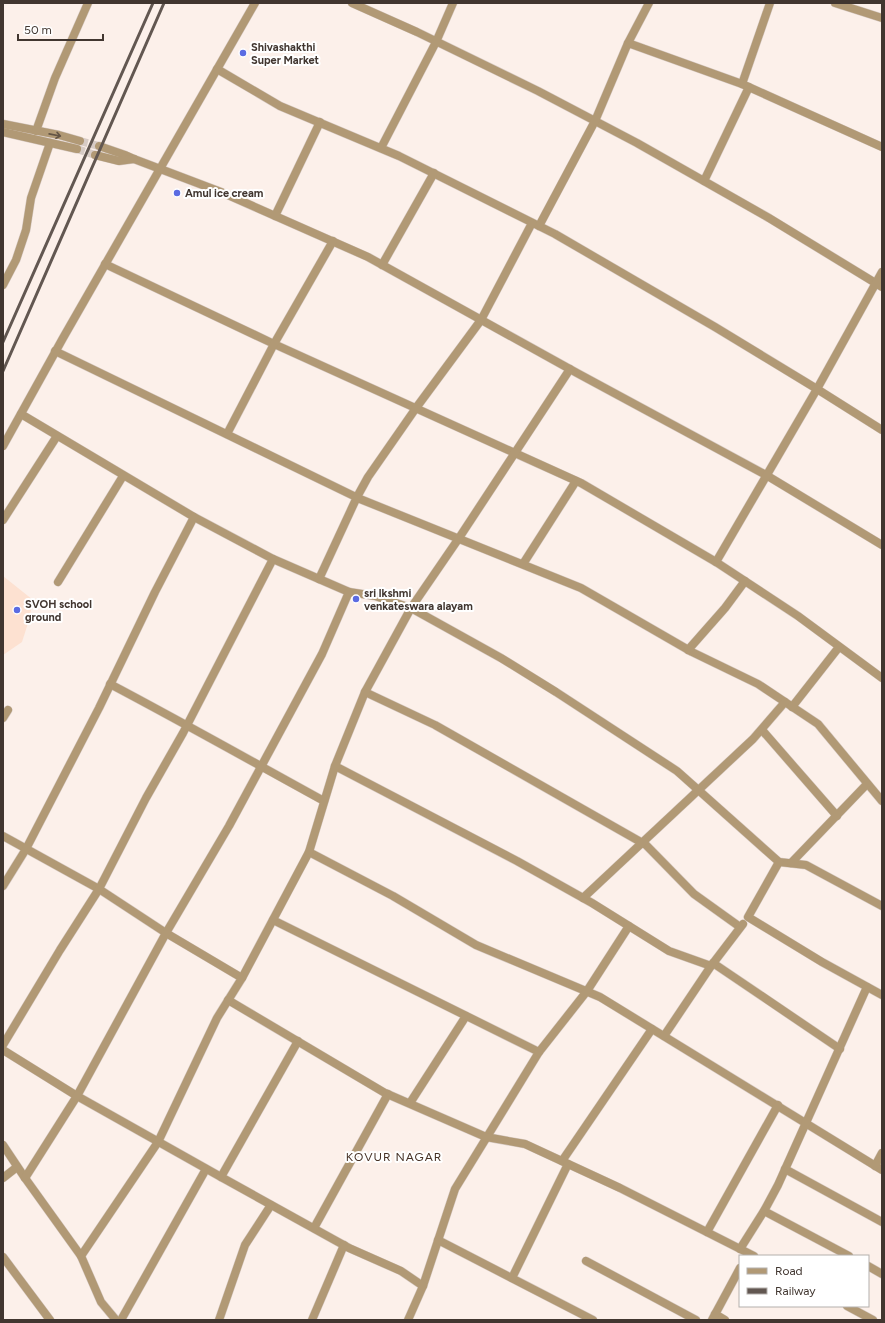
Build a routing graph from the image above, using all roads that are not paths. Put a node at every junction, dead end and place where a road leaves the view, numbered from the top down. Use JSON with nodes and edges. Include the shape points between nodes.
{"nodes":[{"id":1,"x":88,"y":3,"type":"edge"},
{"id":2,"x":255,"y":3,"type":"edge"},
{"id":3,"x":352,"y":3,"type":"edge"},
{"id":4,"x":454,"y":3,"type":"edge"},
{"id":5,"x":649,"y":3,"type":"edge"},
{"id":6,"x":770,"y":3,"type":"edge"},
{"id":7,"x":835,"y":3,"type":"edge"},
{"id":8,"x":882,"y":18,"type":"edge"},
{"id":9,"x":436,"y":42,"type":"junction"},
{"id":10,"x":628,"y":43,"type":"junction"},
{"id":11,"x":217,"y":69,"type":"junction"},
{"id":12,"x":746,"y":86,"type":"junction"},
{"id":13,"x":595,"y":121,"type":"junction"},
{"id":14,"x":320,"y":122,"type":"junction"},
{"id":15,"x":3,"y":124,"type":"edge"},
{"id":16,"x":36,"y":131,"type":"junction"},
{"id":17,"x":3,"y":132,"type":"edge"},
{"id":18,"x":80,"y":141,"type":"tunnel mouth"},
{"id":19,"x":50,"y":143,"type":"junction"},
{"id":20,"x":99,"y":146,"type":"tunnel mouth"},
{"id":21,"x":882,"y":147,"type":"edge"},
{"id":22,"x":380,"y":148,"type":"junction"},
{"id":23,"x":77,"y":150,"type":"tunnel mouth"},
{"id":24,"x":95,"y":155,"type":"tunnel mouth"},
{"id":25,"x":134,"y":159,"type":"junction"},
{"id":26,"x":160,"y":169,"type":"junction"},
{"id":27,"x":434,"y":173,"type":"junction"},
{"id":28,"x":704,"y":181,"type":"junction"},
{"id":29,"x":275,"y":216,"type":"junction"},
{"id":30,"x":536,"y":224,"type":"junction"},
{"id":31,"x":333,"y":241,"type":"junction"},
{"id":32,"x":105,"y":264,"type":"junction"},
{"id":33,"x":382,"y":265,"type":"junction"},
{"id":34,"x":882,"y":272,"type":"edge"},
{"id":35,"x":3,"y":285,"type":"edge"},
{"id":36,"x":879,"y":286,"type":"edge"},
{"id":37,"x":481,"y":320,"type":"junction"},
{"id":38,"x":274,"y":344,"type":"junction"},
{"id":39,"x":55,"y":351,"type":"junction"},
{"id":40,"x":570,"y":369,"type":"junction"},
{"id":41,"x":817,"y":389,"type":"junction"},
{"id":42,"x":416,"y":408,"type":"junction"},
{"id":43,"x":21,"y":414,"type":"junction"},
{"id":44,"x":882,"y":430,"type":"edge"},
{"id":45,"x":227,"y":434,"type":"junction"},
{"id":46,"x":57,"y":436,"type":"junction"},
{"id":47,"x":3,"y":446,"type":"edge"},
{"id":48,"x":515,"y":453,"type":"junction"},
{"id":49,"x":766,"y":475,"type":"junction"},
{"id":50,"x":123,"y":476,"type":"junction"},
{"id":51,"x":576,"y":481,"type":"junction"},
{"id":52,"x":357,"y":497,"type":"junction"},
{"id":53,"x":194,"y":517,"type":"junction"},
{"id":54,"x":3,"y":520,"type":"edge"},
{"id":55,"x":459,"y":538,"type":"junction"},
{"id":56,"x":882,"y":545,"type":"edge"},
{"id":57,"x":273,"y":559,"type":"junction"},
{"id":58,"x":716,"y":562,"type":"junction"},
{"id":59,"x":523,"y":564,"type":"junction"},
{"id":60,"x":319,"y":579,"type":"junction"},
{"id":61,"x":744,"y":581,"type":"junction"},
{"id":62,"x":58,"y":582,"type":"dead end"},
{"id":63,"x":349,"y":592,"type":"junction"},
{"id":64,"x":411,"y":608,"type":"junction"},
{"id":65,"x":839,"y":646,"type":"junction"},
{"id":66,"x":688,"y":650,"type":"junction"},
{"id":67,"x":882,"y":678,"type":"edge"},
{"id":68,"x":110,"y":684,"type":"junction"},
{"id":69,"x":365,"y":692,"type":"junction"},
{"id":70,"x":789,"y":705,"type":"junction"},
{"id":71,"x":8,"y":710,"type":"dead end"},
{"id":72,"x":3,"y":718,"type":"edge"},
{"id":73,"x":188,"y":724,"type":"junction"},
{"id":74,"x":762,"y":730,"type":"junction"},
{"id":75,"x":335,"y":766,"type":"junction"},
{"id":76,"x":261,"y":767,"type":"junction"},
{"id":77,"x":867,"y":784,"type":"junction"},
{"id":78,"x":699,"y":790,"type":"junction"},
{"id":79,"x":882,"y":800,"type":"edge"},
{"id":80,"x":324,"y":801,"type":"junction"},
{"id":81,"x":837,"y":816,"type":"junction"},
{"id":82,"x":3,"y":836,"type":"edge"},
{"id":83,"x":643,"y":843,"type":"junction"},
{"id":84,"x":26,"y":849,"type":"junction"},
{"id":85,"x":309,"y":852,"type":"junction"},
{"id":86,"x":779,"y":862,"type":"junction"},
{"id":87,"x":791,"y":863,"type":"junction"},
{"id":88,"x":3,"y":886,"type":"edge"},
{"id":89,"x":99,"y":888,"type":"junction"},
{"id":90,"x":583,"y":898,"type":"junction"},
{"id":91,"x":882,"y":906,"type":"edge"},
{"id":92,"x":748,"y":917,"type":"junction"},
{"id":93,"x":273,"y":920,"type":"junction"},
{"id":94,"x":629,"y":926,"type":"junction"},
{"id":95,"x":740,"y":927,"type":"junction"},
{"id":96,"x":166,"y":933,"type":"junction"},
{"id":97,"x":712,"y":965,"type":"junction"},
{"id":98,"x":242,"y":978,"type":"junction"},
{"id":99,"x":867,"y":987,"type":"junction"},
{"id":100,"x":587,"y":991,"type":"junction"},
{"id":101,"x":882,"y":995,"type":"edge"},
{"id":102,"x":228,"y":1000,"type":"junction"},
{"id":103,"x":466,"y":1016,"type":"junction"},
{"id":104,"x":652,"y":1029,"type":"junction"},
{"id":105,"x":664,"y":1036,"type":"junction"},
{"id":106,"x":298,"y":1041,"type":"junction"},
{"id":107,"x":3,"y":1045,"type":"edge"},
{"id":108,"x":840,"y":1049,"type":"junction"},
{"id":109,"x":3,"y":1050,"type":"edge"},
{"id":110,"x":539,"y":1052,"type":"junction"},
{"id":111,"x":388,"y":1094,"type":"junction"},
{"id":112,"x":77,"y":1096,"type":"junction"},
{"id":113,"x":410,"y":1104,"type":"junction"},
{"id":114,"x":778,"y":1105,"type":"junction"},
{"id":115,"x":806,"y":1123,"type":"junction"},
{"id":116,"x":486,"y":1137,"type":"junction"},
{"id":117,"x":158,"y":1142,"type":"junction"},
{"id":118,"x":3,"y":1145,"type":"edge"},
{"id":119,"x":882,"y":1153,"type":"edge"},
{"id":120,"x":565,"y":1163,"type":"junction"},
{"id":121,"x":17,"y":1167,"type":"junction"},
{"id":122,"x":879,"y":1168,"type":"edge"},
{"id":123,"x":206,"y":1169,"type":"junction"},
{"id":124,"x":785,"y":1169,"type":"junction"},
{"id":125,"x":3,"y":1178,"type":"edge"},
{"id":126,"x":25,"y":1178,"type":"junction"},
{"id":127,"x":222,"y":1178,"type":"junction"},
{"id":128,"x":271,"y":1205,"type":"junction"},
{"id":129,"x":764,"y":1210,"type":"junction"},
{"id":130,"x":882,"y":1222,"type":"edge"},
{"id":131,"x":314,"y":1228,"type":"junction"},
{"id":132,"x":707,"y":1232,"type":"junction"},
{"id":133,"x":438,"y":1240,"type":"junction"},
{"id":134,"x":344,"y":1245,"type":"junction"},
{"id":135,"x":740,"y":1249,"type":"junction"},
{"id":136,"x":750,"y":1255,"type":"edge"},
{"id":137,"x":847,"y":1255,"type":"edge"},
{"id":138,"x":3,"y":1256,"type":"edge"},
{"id":139,"x":81,"y":1256,"type":"junction"},
{"id":140,"x":586,"y":1261,"type":"dead end"},
{"id":141,"x":869,"y":1267,"type":"edge"},
{"id":142,"x":739,"y":1270,"type":"edge"},
{"id":143,"x":882,"y":1274,"type":"edge"},
{"id":144,"x":512,"y":1278,"type":"junction"},
{"id":145,"x":423,"y":1286,"type":"junction"},
{"id":146,"x":849,"y":1307,"type":"edge"},
{"id":147,"x":714,"y":1317,"type":"edge"},
{"id":148,"x":50,"y":1320,"type":"edge"},
{"id":149,"x":116,"y":1320,"type":"edge"},
{"id":150,"x":121,"y":1320,"type":"edge"},
{"id":151,"x":220,"y":1320,"type":"edge"},
{"id":152,"x":312,"y":1320,"type":"edge"},
{"id":153,"x":409,"y":1320,"type":"edge"},
{"id":154,"x":593,"y":1320,"type":"edge"},
{"id":155,"x":696,"y":1320,"type":"edge"},
{"id":156,"x":726,"y":1320,"type":"edge"},
{"id":157,"x":873,"y":1320,"type":"edge"}],
"edges":[{"from":1,"to":16,"type":"street","via":[[60,64]]},
{"from":2,"to":11,"type":"street"},
{"from":3,"to":9,"type":"street"},
{"from":4,"to":9,"type":"street"},
{"from":5,"to":10,"type":"street"},
{"from":6,"to":12,"type":"street"},
{"from":7,"to":8,"type":"street"},
{"from":9,"to":13,"type":"street"},
{"from":9,"to":22,"type":"street"},
{"from":10,"to":12,"type":"street"},
{"from":10,"to":13,"type":"street"},
{"from":11,"to":14,"type":"street","via":[[280,106]]},
{"from":11,"to":26,"type":"street"},
{"from":12,"to":21,"type":"street"},
{"from":12,"to":28,"type":"street"},
{"from":13,"to":28,"type":"street"},
{"from":13,"to":30,"type":"street"},
{"from":14,"to":22,"type":"street"},
{"from":14,"to":29,"type":"street"},
{"from":15,"to":16,"type":"street"},
{"from":16,"to":18,"type":"street","one_way":true},
{"from":17,"to":19,"type":"street"},
{"from":19,"to":23,"type":"street"},
{"from":19,"to":35,"type":"street","via":[[31,198],[26,230],[16,260]]},
{"from":20,"to":25,"type":"street"},
{"from":22,"to":27,"type":"street"},
{"from":24,"to":25,"type":"street","via":[[119,161]]},
{"from":25,"to":26,"type":"street"},
{"from":26,"to":29,"type":"street"},
{"from":26,"to":32,"type":"street"},
{"from":27,"to":30,"type":"street"},
{"from":27,"to":33,"type":"street"},
{"from":28,"to":36,"type":"street"},
{"from":29,"to":31,"type":"street"},
{"from":30,"to":37,"type":"street"},
{"from":30,"to":41,"type":"street"},
{"from":31,"to":33,"type":"street"},
{"from":31,"to":38,"type":"street"},
{"from":32,"to":38,"type":"street"},
{"from":32,"to":39,"type":"street"},
{"from":33,"to":37,"type":"street"},
{"from":34,"to":36,"type":"street"},
{"from":36,"to":41,"type":"street"},
{"from":37,"to":40,"type":"street"},
{"from":37,"to":42,"type":"street"},
{"from":38,"to":42,"type":"street"},
{"from":38,"to":45,"type":"street"},
{"from":39,"to":43,"type":"street"},
{"from":39,"to":45,"type":"street"},
{"from":40,"to":48,"type":"street"},
{"from":40,"to":49,"type":"street"},
{"from":41,"to":44,"type":"street"},
{"from":41,"to":49,"type":"street"},
{"from":42,"to":48,"type":"street"},
{"from":42,"to":52,"type":"street"},
{"from":43,"to":46,"type":"street"},
{"from":43,"to":47,"type":"street"},
{"from":45,"to":52,"type":"street"},
{"from":46,"to":50,"type":"street"},
{"from":46,"to":54,"type":"street"},
{"from":48,"to":51,"type":"street"},
{"from":48,"to":55,"type":"street"},
{"from":49,"to":56,"type":"street"},
{"from":49,"to":58,"type":"street"},
{"from":50,"to":53,"type":"street"},
{"from":50,"to":62,"type":"street"},
{"from":51,"to":58,"type":"street"},
{"from":51,"to":59,"type":"street"},
{"from":52,"to":55,"type":"street"},
{"from":52,"to":60,"type":"street"},
{"from":53,"to":57,"type":"street"},
{"from":53,"to":68,"type":"street"},
{"from":55,"to":59,"type":"street"},
{"from":55,"to":64,"type":"street"},
{"from":57,"to":60,"type":"street"},
{"from":57,"to":73,"type":"street"},
{"from":58,"to":61,"type":"street"},
{"from":59,"to":66,"type":"street","via":[[581,588]]},
{"from":60,"to":63,"type":"street"},
{"from":61,"to":65,"type":"street"},
{"from":61,"to":66,"type":"street","via":[[725,608]]},
{"from":63,"to":64,"type":"street","via":[[374,596]]},
{"from":63,"to":76,"type":"street","via":[[322,654]]},
{"from":64,"to":69,"type":"street"},
{"from":64,"to":78,"type":"street","via":[[502,658],[556,692],[677,771]]},
{"from":65,"to":67,"type":"street"},
{"from":65,"to":70,"type":"street"},
{"from":66,"to":70,"type":"street","via":[[758,684]]},
{"from":68,"to":73,"type":"street"},
{"from":68,"to":84,"type":"street"},
{"from":69,"to":75,"type":"street"},
{"from":69,"to":83,"type":"street","via":[[435,725]]},
{"from":70,"to":74,"type":"street"},
{"from":70,"to":77,"type":"street","via":[[818,724]]},
{"from":71,"to":72,"type":"street"},
{"from":73,"to":76,"type":"street"},
{"from":73,"to":89,"type":"street"},
{"from":74,"to":78,"type":"street"},
{"from":74,"to":81,"type":"street"},
{"from":75,"to":80,"type":"street"},
{"from":75,"to":90,"type":"street","via":[[518,861]]},
{"from":76,"to":80,"type":"street"},
{"from":76,"to":96,"type":"street"},
{"from":77,"to":79,"type":"street"},
{"from":77,"to":81,"type":"street"},
{"from":78,"to":83,"type":"street"},
{"from":78,"to":86,"type":"street"},
{"from":80,"to":85,"type":"street"},
{"from":81,"to":87,"type":"street"},
{"from":82,"to":84,"type":"street"},
{"from":83,"to":90,"type":"street"},
{"from":83,"to":95,"type":"street","via":[[694,894]]},
{"from":84,"to":88,"type":"street"},
{"from":84,"to":89,"type":"street"},
{"from":85,"to":93,"type":"street"},
{"from":85,"to":100,"type":"street","via":[[393,896],[476,945]]},
{"from":86,"to":87,"type":"street"},
{"from":86,"to":92,"type":"street"},
{"from":87,"to":91,"type":"street","via":[[806,865]]},
{"from":89,"to":96,"type":"street"},
{"from":89,"to":107,"type":"street"},
{"from":90,"to":94,"type":"street"},
{"from":92,"to":95,"type":"street"},
{"from":92,"to":99,"type":"street"},
{"from":93,"to":98,"type":"street"},
{"from":93,"to":103,"type":"street"},
{"from":94,"to":97,"type":"street","via":[[669,951]]},
{"from":94,"to":100,"type":"street"},
{"from":95,"to":97,"type":"street"},
{"from":96,"to":98,"type":"street"},
{"from":96,"to":112,"type":"street"},
{"from":97,"to":105,"type":"street"},
{"from":97,"to":108,"type":"street"},
{"from":98,"to":102,"type":"street"},
{"from":99,"to":101,"type":"street"},
{"from":99,"to":108,"type":"street"},
{"from":100,"to":104,"type":"street"},
{"from":100,"to":110,"type":"street"},
{"from":102,"to":106,"type":"street"},
{"from":102,"to":117,"type":"street"},
{"from":103,"to":110,"type":"street"},
{"from":103,"to":113,"type":"street"},
{"from":104,"to":105,"type":"street"},
{"from":104,"to":120,"type":"street"},
{"from":105,"to":114,"type":"street"},
{"from":106,"to":111,"type":"street"},
{"from":106,"to":127,"type":"street"},
{"from":108,"to":115,"type":"street"},
{"from":109,"to":112,"type":"street"},
{"from":110,"to":116,"type":"street"},
{"from":111,"to":113,"type":"street"},
{"from":111,"to":131,"type":"street"},
{"from":112,"to":117,"type":"street"},
{"from":112,"to":126,"type":"street"},
{"from":113,"to":116,"type":"street"},
{"from":114,"to":115,"type":"street"},
{"from":114,"to":132,"type":"street"},
{"from":115,"to":122,"type":"street"},
{"from":115,"to":124,"type":"street"},
{"from":116,"to":120,"type":"street","via":[[525,1144]]},
{"from":116,"to":133,"type":"street","via":[[455,1189]]},
{"from":117,"to":123,"type":"street"},
{"from":117,"to":139,"type":"street"},
{"from":118,"to":121,"type":"street"},
{"from":119,"to":122,"type":"street"},
{"from":120,"to":132,"type":"street"},
{"from":120,"to":144,"type":"street"},
{"from":121,"to":125,"type":"street"},
{"from":121,"to":126,"type":"street"},
{"from":123,"to":127,"type":"street"},
{"from":123,"to":150,"type":"street"},
{"from":124,"to":129,"type":"street"},
{"from":124,"to":130,"type":"street"},
{"from":126,"to":139,"type":"street"},
{"from":127,"to":128,"type":"street"},
{"from":128,"to":131,"type":"street"},
{"from":128,"to":151,"type":"street","via":[[245,1245]]},
{"from":129,"to":135,"type":"street"},
{"from":129,"to":137,"type":"street"},
{"from":131,"to":134,"type":"street"},
{"from":132,"to":135,"type":"street"},
{"from":133,"to":144,"type":"street"},
{"from":133,"to":145,"type":"street"},
{"from":134,"to":145,"type":"street","via":[[391,1266]]},
{"from":134,"to":152,"type":"street"},
{"from":135,"to":136,"type":"street"},
{"from":138,"to":148,"type":"street"},
{"from":139,"to":149,"type":"street","via":[[101,1302]]},
{"from":140,"to":155,"type":"street"},
{"from":141,"to":143,"type":"street"},
{"from":142,"to":147,"type":"street"},
{"from":144,"to":154,"type":"street"},
{"from":145,"to":153,"type":"street"},
{"from":146,"to":157,"type":"street"},
{"from":147,"to":156,"type":"street"}]}
